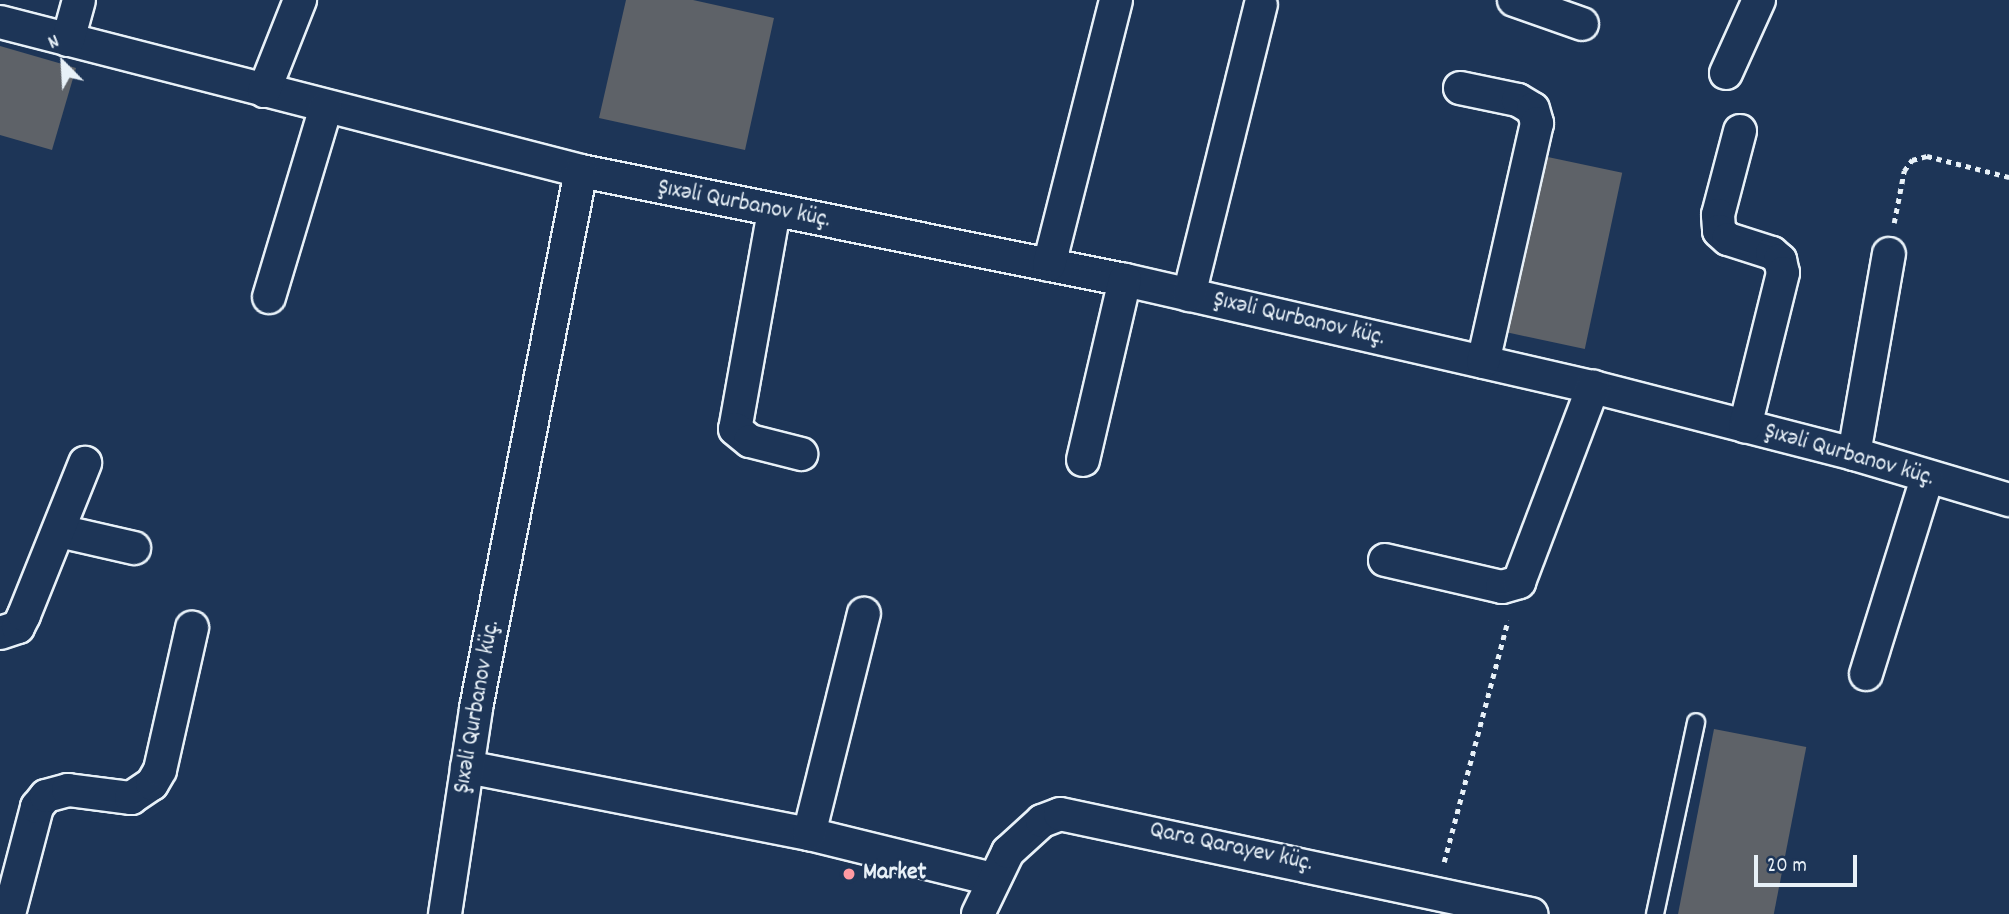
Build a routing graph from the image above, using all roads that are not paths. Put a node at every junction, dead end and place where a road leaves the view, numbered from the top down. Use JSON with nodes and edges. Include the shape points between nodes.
{"nodes":[{"id":1,"x":79,"y":0,"type":"edge"},
{"id":2,"x":300,"y":0,"type":"edge"},
{"id":3,"x":1116,"y":0,"type":"edge"},
{"id":4,"x":1514,"y":0,"type":"edge"},
{"id":5,"x":1759,"y":0,"type":"edge"},
{"id":6,"x":1261,"y":5,"type":"dead end"},
{"id":7,"x":0,"y":22,"type":"edge"},
{"id":8,"x":1582,"y":24,"type":"dead end"},
{"id":9,"x":68,"y":40,"type":"junction"},
{"id":10,"x":1726,"y":73,"type":"dead end"},
{"id":11,"x":1460,"y":88,"type":"dead end"},
{"id":12,"x":264,"y":91,"type":"junction"},
{"id":13,"x":326,"y":107,"type":"junction"},
{"id":14,"x":1740,"y":131,"type":"dead end"},
{"id":15,"x":581,"y":171,"type":"junction"},
{"id":16,"x":774,"y":211,"type":"junction"},
{"id":17,"x":1889,"y":254,"type":"road end"},
{"id":18,"x":1049,"y":265,"type":"junction"},
{"id":19,"x":1125,"y":280,"type":"junction"},
{"id":20,"x":1189,"y":295,"type":"junction"},
{"id":21,"x":270,"y":297,"type":"dead end"},
{"id":22,"x":1483,"y":362,"type":"junction"},
{"id":23,"x":1593,"y":387,"type":"junction"},
{"id":24,"x":1745,"y":426,"type":"junction"},
{"id":25,"x":802,"y":454,"type":"dead end"},
{"id":26,"x":1854,"y":454,"type":"junction"},
{"id":27,"x":1083,"y":460,"type":"dead end"},
{"id":28,"x":85,"y":463,"type":"dead end"},
{"id":29,"x":1927,"y":478,"type":"junction"},
{"id":30,"x":2009,"y":500,"type":"edge"},
{"id":31,"x":59,"y":531,"type":"junction"},
{"id":32,"x":134,"y":548,"type":"dead end"},
{"id":33,"x":1385,"y":560,"type":"dead end"},
{"id":34,"x":864,"y":614,"type":"dead end"},
{"id":35,"x":192,"y":628,"type":"dead end"},
{"id":36,"x":0,"y":633,"type":"edge"},
{"id":37,"x":1866,"y":674,"type":"dead end"},
{"id":38,"x":1696,"y":722,"type":"dead end"},
{"id":39,"x":467,"y":767,"type":"junction"},
{"id":40,"x":809,"y":834,"type":"junction"},
{"id":41,"x":992,"y":878,"type":"junction"},
{"id":42,"x":9,"y":914,"type":"edge"},
{"id":43,"x":445,"y":914,"type":"edge"},
{"id":44,"x":978,"y":914,"type":"edge"},
{"id":45,"x":1532,"y":914,"type":"edge"},
{"id":46,"x":1655,"y":914,"type":"edge"}],
"edges":[{"from":1,"to":9,"type":"street"},
{"from":2,"to":12,"type":"street"},
{"from":3,"to":18,"type":"street"},
{"from":4,"to":8,"type":"street"},
{"from":5,"to":10,"type":"street"},
{"from":6,"to":20,"type":"street"},
{"from":7,"to":9,"type":"street","name":"Şıxəli Qurbanov küç."},
{"from":9,"to":12,"type":"street","name":"Şıxəli Qurbanov küç."},
{"from":11,"to":22,"type":"street","via":[[1518,100],[1532,109],[1537,123]]},
{"from":12,"to":13,"type":"street","name":"Şıxəli Qurbanov küç."},
{"from":13,"to":15,"type":"street","name":"Şıxəli Qurbanov küç."},
{"from":13,"to":21,"type":"street"},
{"from":14,"to":24,"type":"street","via":[[1718,215],[1719,231],[1728,239],[1772,253],[1780,260],[1783,273]]},
{"from":15,"to":16,"type":"street","name":"Şıxəli Qurbanov küç."},
{"from":15,"to":39,"type":"street","name":"Şıxəli Qurbanov küç."},
{"from":16,"to":18,"type":"street","name":"Şıxəli Qurbanov küç."},
{"from":16,"to":25,"type":"street","via":[[735,429],[750,442]]},
{"from":17,"to":26,"type":"street"},
{"from":18,"to":19,"type":"street","name":"Şıxəli Qurbanov küç."},
{"from":19,"to":20,"type":"street","name":"Şıxəli Qurbanov küç."},
{"from":19,"to":27,"type":"street"},
{"from":20,"to":22,"type":"street","name":"Şıxəli Qurbanov küç."},
{"from":22,"to":23,"type":"street","name":"Şıxəli Qurbanov küç."},
{"from":23,"to":24,"type":"street","name":"Şıxəli Qurbanov küç."},
{"from":23,"to":33,"type":"street","via":[[1518,582],[1502,587]]},
{"from":24,"to":26,"type":"street","name":"Şıxəli Qurbanov küç."},
{"from":26,"to":29,"type":"street","name":"Şıxəli Qurbanov küç."},
{"from":28,"to":31,"type":"street"},
{"from":29,"to":30,"type":"street","name":"Şıxəli Qurbanov küç."},
{"from":29,"to":37,"type":"street"},
{"from":31,"to":32,"type":"street"},
{"from":31,"to":36,"type":"street","via":[[18,627]]},
{"from":34,"to":40,"type":"street"},
{"from":35,"to":42,"type":"street","via":[[152,784],[131,798],[68,790],[46,796],[37,807]]},
{"from":38,"to":46,"type":"lane"},
{"from":39,"to":40,"type":"street"},
{"from":39,"to":43,"type":"street","name":"Şıxəli Qurbanov küç."},
{"from":40,"to":41,"type":"street"},
{"from":41,"to":44,"type":"street","name":"Qara Qarayev küç."},
{"from":41,"to":45,"type":"street","name":"Qara Qarayev küç.","via":[[1024,835],[1060,814]]}]}
